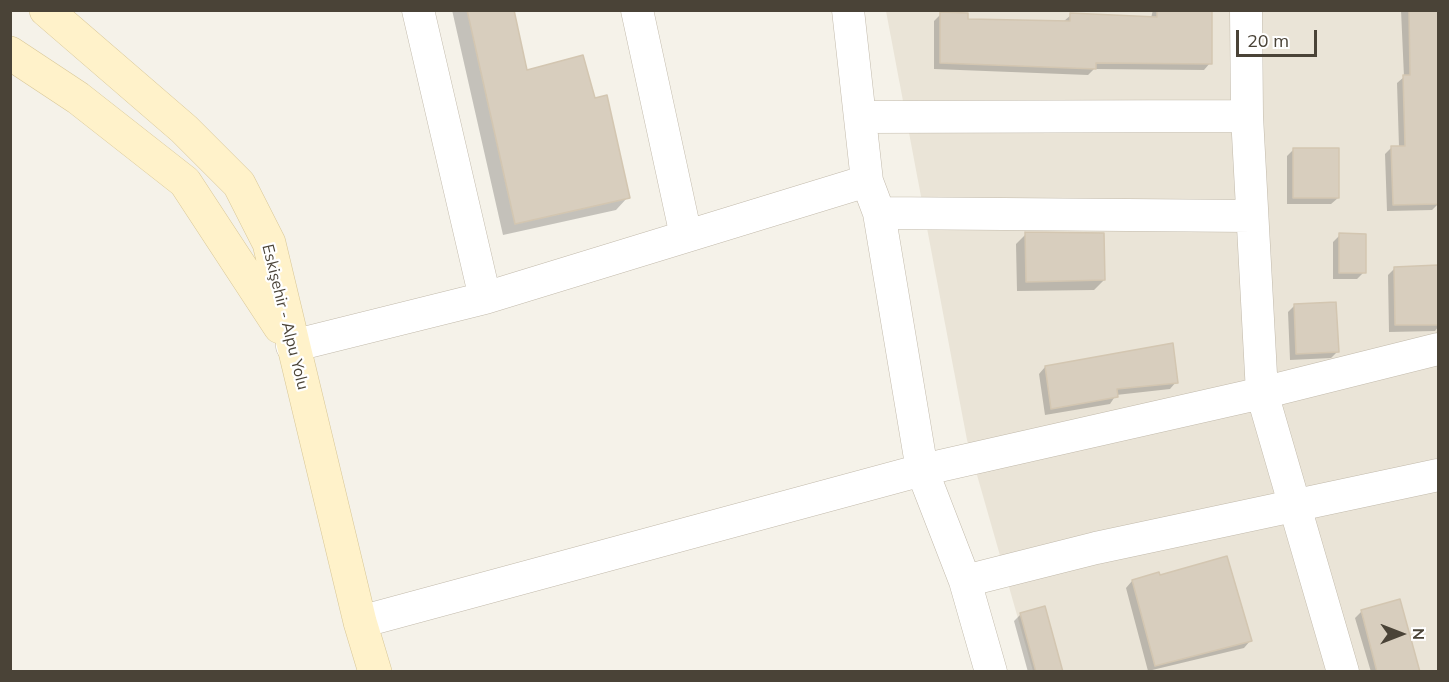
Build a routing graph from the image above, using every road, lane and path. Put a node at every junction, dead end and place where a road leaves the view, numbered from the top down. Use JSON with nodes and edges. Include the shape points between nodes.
{"nodes":[{"id":1,"x":46,"y":10,"type":"edge"},
{"id":2,"x":418,"y":10,"type":"edge"},
{"id":3,"x":637,"y":10,"type":"edge"},
{"id":4,"x":848,"y":10,"type":"edge"},
{"id":5,"x":1246,"y":10,"type":"edge"},
{"id":6,"x":10,"y":53,"type":"edge"},
{"id":7,"x":1246,"y":116,"type":"junction"},
{"id":8,"x":861,"y":117,"type":"junction"},
{"id":9,"x":867,"y":181,"type":"junction"},
{"id":10,"x":879,"y":213,"type":"junction"},
{"id":11,"x":1251,"y":216,"type":"junction"},
{"id":12,"x":686,"y":236,"type":"junction"},
{"id":13,"x":485,"y":298,"type":"junction"},
{"id":14,"x":292,"y":346,"type":"junction"},
{"id":15,"x":1438,"y":349,"type":"edge"},
{"id":16,"x":1262,"y":393,"type":"junction"},
{"id":17,"x":922,"y":470,"type":"junction"},
{"id":18,"x":1438,"y":475,"type":"edge"},
{"id":19,"x":1296,"y":508,"type":"junction"},
{"id":20,"x":965,"y":581,"type":"junction"},
{"id":21,"x":360,"y":622,"type":"junction"},
{"id":22,"x":375,"y":672,"type":"edge"},
{"id":23,"x":991,"y":672,"type":"edge"},
{"id":24,"x":1343,"y":672,"type":"edge"}],
"edges":[{"from":1,"to":14,"type":"main road","name":"Eskişehir - Alpu Yolu","via":[[184,129],[239,184],[269,243]]},
{"from":2,"to":13,"type":"street"},
{"from":3,"to":12,"type":"street"},
{"from":4,"to":8,"type":"street"},
{"from":5,"to":7,"type":"street"},
{"from":6,"to":14,"type":"main road","via":[[78,98],[185,182]]},
{"from":7,"to":8,"type":"street"},
{"from":7,"to":11,"type":"street"},
{"from":8,"to":9,"type":"street"},
{"from":9,"to":10,"type":"street"},
{"from":9,"to":12,"type":"street"},
{"from":10,"to":11,"type":"street"},
{"from":10,"to":17,"type":"street"},
{"from":11,"to":16,"type":"street"},
{"from":12,"to":13,"type":"street"},
{"from":13,"to":14,"type":"street"},
{"from":14,"to":21,"type":"main road","name":"Eskişehir - Alpu Yolu"},
{"from":15,"to":16,"type":"street"},
{"from":16,"to":17,"type":"street"},
{"from":16,"to":19,"type":"street"},
{"from":17,"to":20,"type":"street"},
{"from":17,"to":21,"type":"street"},
{"from":18,"to":19,"type":"street"},
{"from":19,"to":20,"type":"street","via":[[1096,548]]},
{"from":19,"to":24,"type":"street"},
{"from":20,"to":23,"type":"street"},
{"from":21,"to":22,"type":"main road","name":"Eskişehir - Alpu Yolu"}]}
